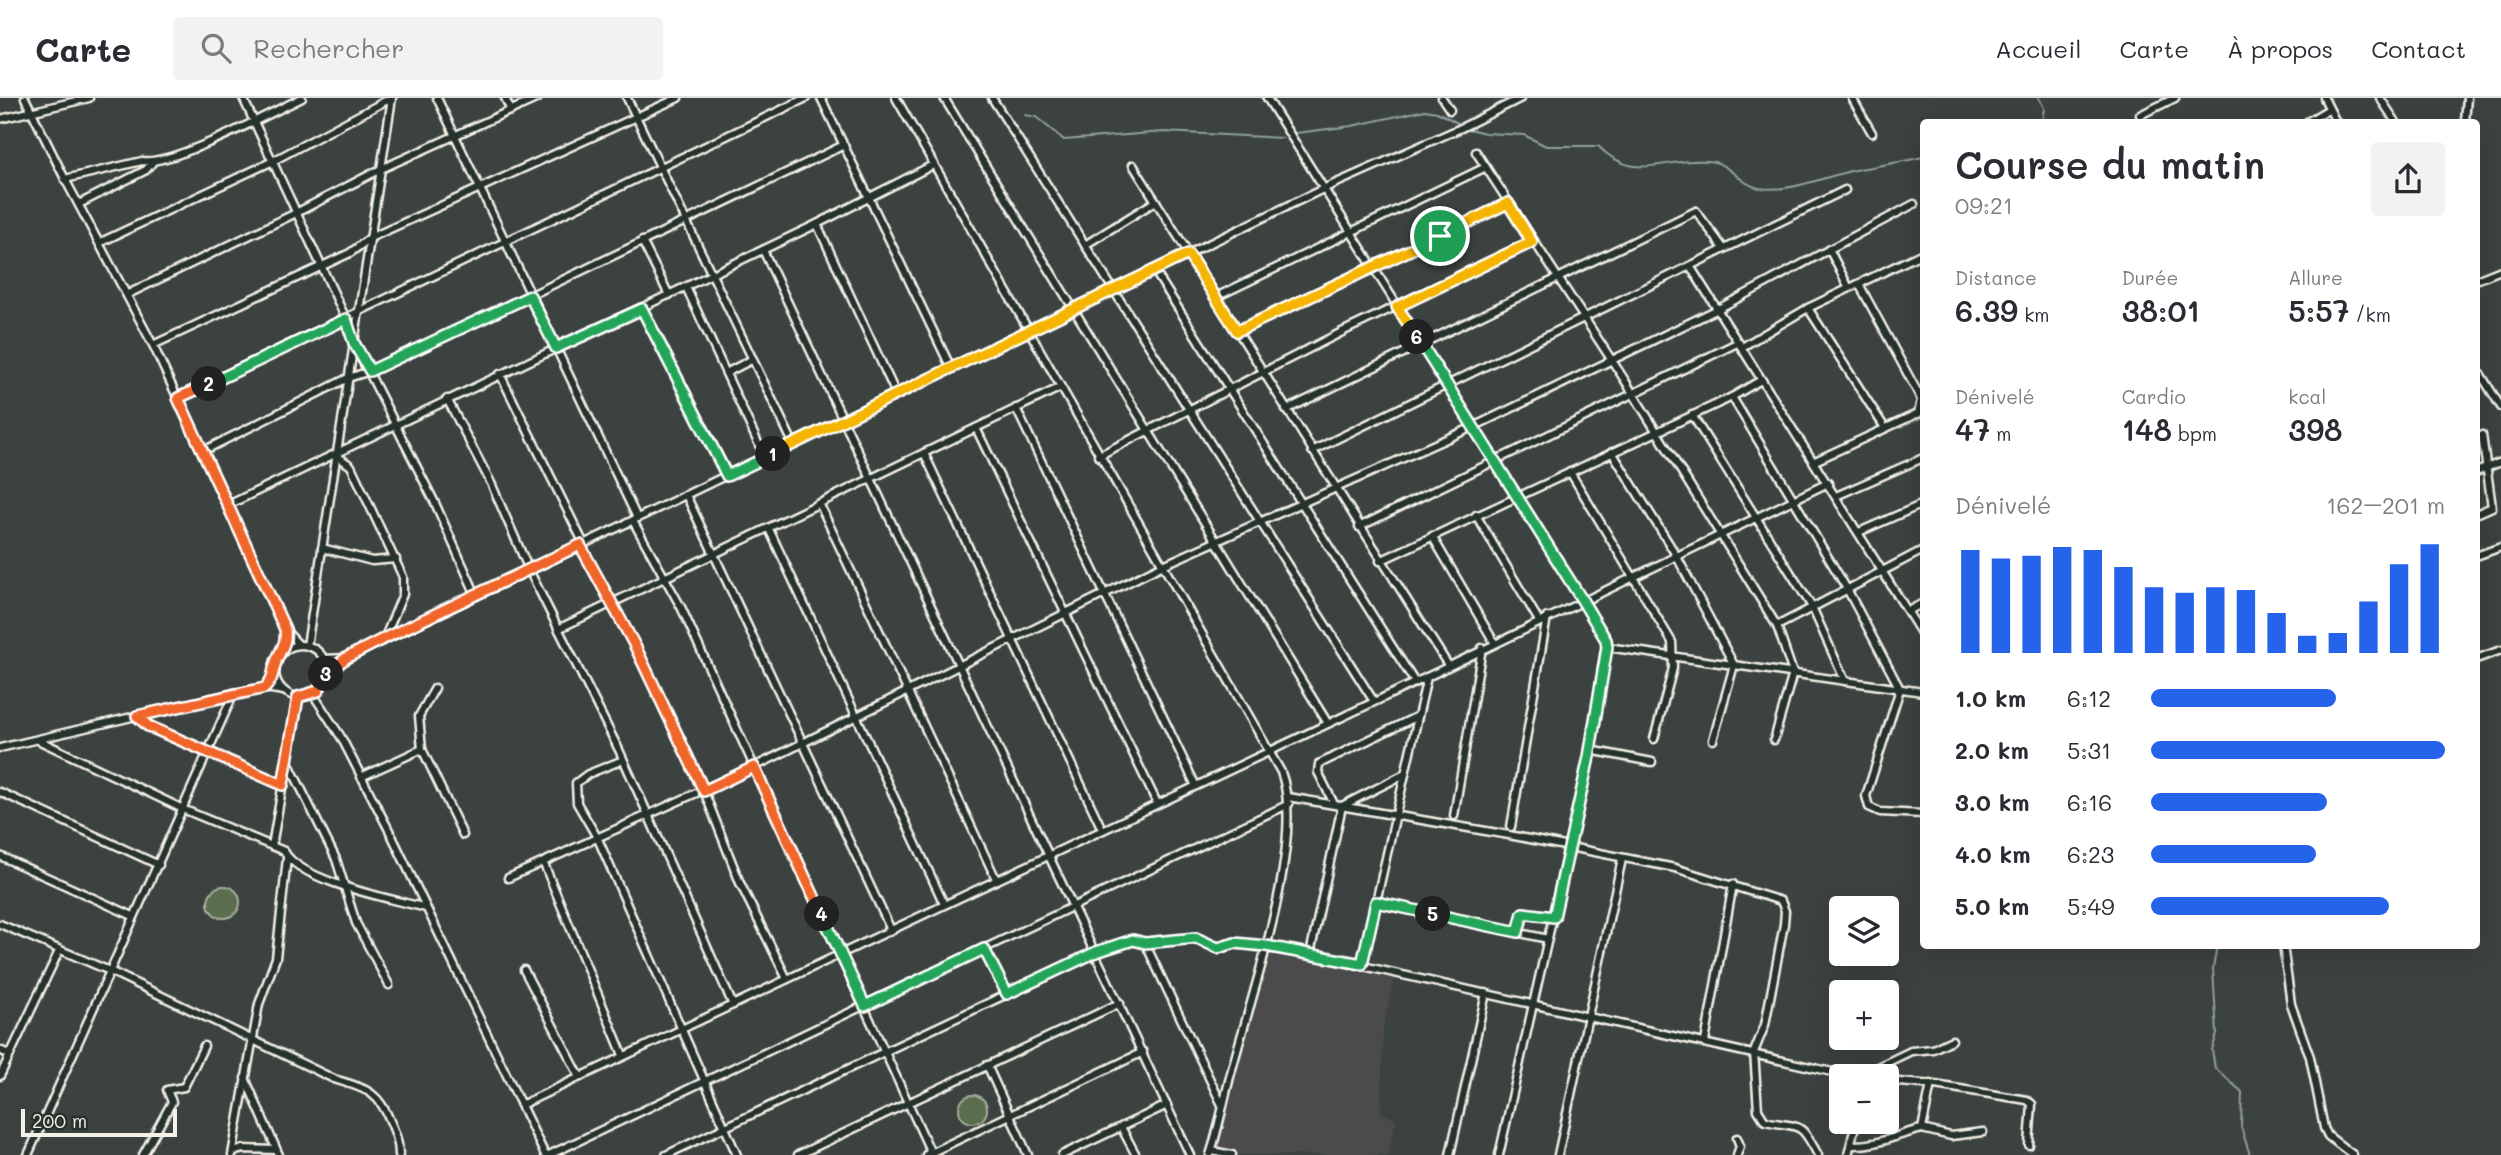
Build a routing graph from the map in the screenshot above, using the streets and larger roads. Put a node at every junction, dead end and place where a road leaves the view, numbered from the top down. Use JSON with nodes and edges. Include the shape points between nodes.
{"nodes":[{"id":1,"x":25,"y":98,"type":"edge"},
{"id":2,"x":89,"y":98,"type":"edge"},
{"id":3,"x":243,"y":98,"type":"edge"},
{"id":4,"x":302,"y":98,"type":"edge"},
{"id":5,"x":392,"y":98,"type":"edge"},
{"id":6,"x":437,"y":98,"type":"edge"},
{"id":7,"x":505,"y":98,"type":"edge"},
{"id":8,"x":538,"y":98,"type":"edge"},
{"id":9,"x":627,"y":98,"type":"edge"},
{"id":10,"x":678,"y":98,"type":"edge"},
{"id":11,"x":806,"y":98,"type":"edge"},
{"id":12,"x":821,"y":98,"type":"edge"},
{"id":13,"x":896,"y":98,"type":"edge"},
{"id":14,"x":944,"y":98,"type":"edge"},
{"id":15,"x":992,"y":98,"type":"edge"},
{"id":16,"x":1267,"y":98,"type":"edge"},
{"id":17,"x":1442,"y":98,"type":"edge"},
{"id":18,"x":1521,"y":98,"type":"edge"},
{"id":19,"x":1852,"y":98,"type":"edge"},
{"id":20,"x":2175,"y":98,"type":"edge"},
{"id":21,"x":2324,"y":98,"type":"edge"},
{"id":22,"x":2380,"y":98,"type":"edge"},
{"id":23,"x":2467,"y":98,"type":"edge"},
{"id":24,"x":1510,"y":100,"type":"edge"},
{"id":25,"x":2329,"y":109,"type":"junction"},
{"id":26,"x":1450,"y":110,"type":"dead end"},
{"id":27,"x":34,"y":111,"type":"junction"},
{"id":28,"x":511,"y":111,"type":"junction"},
{"id":29,"x":2140,"y":115,"type":"dead end"},
{"id":30,"x":636,"y":117,"type":"junction"},
{"id":31,"x":0,"y":119,"type":"edge"},
{"id":32,"x":2312,"y":119,"type":"edge"},
{"id":33,"x":2334,"y":119,"type":"edge"},
{"id":34,"x":2394,"y":119,"type":"edge"},
{"id":35,"x":2465,"y":119,"type":"edge"},
{"id":36,"x":254,"y":122,"type":"junction"},
{"id":37,"x":1872,"y":133,"type":"dead end"},
{"id":38,"x":456,"y":136,"type":"junction"},
{"id":39,"x":844,"y":145,"type":"junction"},
{"id":40,"x":1476,"y":152,"type":"dead end"},
{"id":41,"x":272,"y":161,"type":"junction"},
{"id":42,"x":152,"y":163,"type":"junction"},
{"id":43,"x":933,"y":165,"type":"junction"},
{"id":44,"x":1133,"y":165,"type":"dead end"},
{"id":45,"x":1486,"y":167,"type":"junction"},
{"id":46,"x":381,"y":169,"type":"junction"},
{"id":47,"x":661,"y":169,"type":"junction"},
{"id":48,"x":65,"y":179,"type":"junction"},
{"id":49,"x":482,"y":188,"type":"junction"},
{"id":50,"x":1323,"y":189,"type":"junction"},
{"id":51,"x":1845,"y":190,"type":"dead end"},
{"id":52,"x":870,"y":198,"type":"junction"},
{"id":53,"x":1156,"y":201,"type":"junction"},
{"id":54,"x":1508,"y":203,"type":"junction"},
{"id":55,"x":79,"y":204,"type":"junction"},
{"id":56,"x":1914,"y":204,"type":"dead end"},
{"id":57,"x":296,"y":214,"type":"junction"},
{"id":58,"x":686,"y":220,"type":"junction"},
{"id":59,"x":817,"y":224,"type":"junction"},
{"id":60,"x":1351,"y":234,"type":"junction"},
{"id":61,"x":370,"y":238,"type":"junction"},
{"id":62,"x":642,"y":241,"type":"junction"},
{"id":63,"x":101,"y":242,"type":"junction"},
{"id":64,"x":506,"y":242,"type":"junction"},
{"id":65,"x":1532,"y":242,"type":"junction"},
{"id":66,"x":1085,"y":245,"type":"junction"},
{"id":67,"x":1724,"y":249,"type":"junction"},
{"id":68,"x":1829,"y":249,"type":"junction"},
{"id":69,"x":763,"y":250,"type":"junction"},
{"id":70,"x":1188,"y":254,"type":"junction"},
{"id":71,"x":1920,"y":254,"type":"edge"},
{"id":72,"x":1690,"y":266,"type":"junction"},
{"id":73,"x":321,"y":267,"type":"junction"},
{"id":74,"x":1373,"y":268,"type":"junction"},
{"id":75,"x":1154,"y":270,"type":"junction"},
{"id":76,"x":2501,"y":270,"type":"edge"},
{"id":77,"x":712,"y":274,"type":"junction"},
{"id":78,"x":2480,"y":278,"type":"edge"},
{"id":79,"x":1559,"y":279,"type":"junction"},
{"id":80,"x":1858,"y":284,"type":"junction"},
{"id":81,"x":686,"y":287,"type":"junction"},
{"id":82,"x":1849,"y":288,"type":"junction"},
{"id":83,"x":1112,"y":290,"type":"junction"},
{"id":84,"x":128,"y":294,"type":"junction"},
{"id":85,"x":669,"y":295,"type":"junction"},
{"id":86,"x":530,"y":296,"type":"junction"},
{"id":87,"x":1216,"y":297,"type":"junction"},
{"id":88,"x":1397,"y":307,"type":"junction"},
{"id":89,"x":1808,"y":308,"type":"junction"},
{"id":90,"x":642,"y":309,"type":"junction"},
{"id":91,"x":1718,"y":309,"type":"junction"},
{"id":92,"x":359,"y":310,"type":"junction"},
{"id":93,"x":1072,"y":310,"type":"junction"},
{"id":94,"x":1585,"y":318,"type":"junction"},
{"id":95,"x":346,"y":319,"type":"junction"},
{"id":96,"x":1237,"y":331,"type":"junction"},
{"id":97,"x":1027,"y":332,"type":"junction"},
{"id":98,"x":354,"y":343,"type":"junction"},
{"id":99,"x":1421,"y":344,"type":"junction"},
{"id":100,"x":153,"y":345,"type":"junction"},
{"id":101,"x":1740,"y":345,"type":"junction"},
{"id":102,"x":556,"y":348,"type":"junction"},
{"id":103,"x":753,"y":359,"type":"junction"},
{"id":104,"x":1611,"y":360,"type":"junction"},
{"id":105,"x":951,"y":368,"type":"junction"},
{"id":106,"x":370,"y":371,"type":"junction"},
{"id":107,"x":728,"y":372,"type":"junction"},
{"id":108,"x":1263,"y":373,"type":"junction"},
{"id":109,"x":500,"y":374,"type":"junction"},
{"id":110,"x":2480,"y":374,"type":"edge"},
{"id":111,"x":348,"y":378,"type":"junction"},
{"id":112,"x":1761,"y":380,"type":"junction"},
{"id":113,"x":1447,"y":385,"type":"junction"},
{"id":114,"x":1059,"y":388,"type":"junction"},
{"id":115,"x":1229,"y":389,"type":"junction"},
{"id":116,"x":896,"y":394,"type":"junction"},
{"id":117,"x":1633,"y":395,"type":"junction"},
{"id":118,"x":1732,"y":397,"type":"junction"},
{"id":119,"x":178,"y":398,"type":"junction"},
{"id":120,"x":1920,"y":398,"type":"edge"},
{"id":121,"x":447,"y":400,"type":"junction"},
{"id":122,"x":2501,"y":407,"type":"edge"},
{"id":123,"x":1016,"y":408,"type":"junction"},
{"id":124,"x":1187,"y":409,"type":"junction"},
{"id":125,"x":1286,"y":410,"type":"junction"},
{"id":126,"x":1920,"y":413,"type":"edge"},
{"id":127,"x":1692,"y":415,"type":"junction"},
{"id":128,"x":845,"y":419,"type":"junction"},
{"id":129,"x":396,"y":424,"type":"junction"},
{"id":130,"x":1473,"y":427,"type":"junction"},
{"id":131,"x":976,"y":428,"type":"junction"},
{"id":132,"x":1885,"y":428,"type":"junction"},
{"id":133,"x":1147,"y":430,"type":"junction"},
{"id":134,"x":1655,"y":431,"type":"junction"},
{"id":135,"x":2482,"y":435,"type":"dead end"},
{"id":136,"x":793,"y":443,"type":"junction"},
{"id":137,"x":203,"y":451,"type":"junction"},
{"id":138,"x":1312,"y":452,"type":"junction"},
{"id":139,"x":1612,"y":452,"type":"junction"},
{"id":140,"x":924,"y":453,"type":"junction"},
{"id":141,"x":337,"y":454,"type":"junction"},
{"id":142,"x":1098,"y":456,"type":"junction"},
{"id":143,"x":765,"y":458,"type":"junction"},
{"id":144,"x":1920,"y":459,"type":"edge"},
{"id":145,"x":1494,"y":460,"type":"junction"},
{"id":146,"x":1815,"y":461,"type":"junction"},
{"id":147,"x":2501,"y":462,"type":"edge"},
{"id":148,"x":2488,"y":467,"type":"junction"},
{"id":149,"x":2480,"y":470,"type":"edge"},
{"id":150,"x":1570,"y":472,"type":"junction"},
{"id":151,"x":727,"y":476,"type":"junction"},
{"id":152,"x":873,"y":478,"type":"junction"},
{"id":153,"x":1828,"y":483,"type":"junction"},
{"id":154,"x":1334,"y":487,"type":"junction"},
{"id":155,"x":686,"y":495,"type":"junction"},
{"id":156,"x":1516,"y":496,"type":"junction"},
{"id":157,"x":1836,"y":496,"type":"junction"},
{"id":158,"x":1794,"y":499,"type":"junction"},
{"id":159,"x":819,"y":503,"type":"junction"},
{"id":160,"x":1301,"y":503,"type":"junction"},
{"id":161,"x":228,"y":505,"type":"junction"},
{"id":162,"x":1920,"y":505,"type":"edge"},
{"id":163,"x":2480,"y":512,"type":"edge"},
{"id":164,"x":1476,"y":515,"type":"junction"},
{"id":165,"x":1756,"y":517,"type":"junction"},
{"id":166,"x":635,"y":519,"type":"junction"},
{"id":167,"x":1259,"y":522,"type":"junction"},
{"id":168,"x":1359,"y":527,"type":"junction"},
{"id":169,"x":769,"y":529,"type":"junction"},
{"id":170,"x":1859,"y":532,"type":"junction"},
{"id":171,"x":1719,"y":535,"type":"junction"},
{"id":172,"x":1432,"y":536,"type":"junction"},
{"id":173,"x":1215,"y":541,"type":"junction"},
{"id":174,"x":582,"y":545,"type":"junction"},
{"id":175,"x":2501,"y":547,"type":"edge"},
{"id":176,"x":322,"y":548,"type":"junction"},
{"id":177,"x":1920,"y":552,"type":"edge"},
{"id":178,"x":714,"y":555,"type":"junction"},
{"id":179,"x":1676,"y":555,"type":"junction"},
{"id":180,"x":2480,"y":555,"type":"edge"},
{"id":181,"x":396,"y":559,"type":"junction"},
{"id":182,"x":1380,"y":561,"type":"junction"},
{"id":183,"x":1161,"y":566,"type":"junction"},
{"id":184,"x":529,"y":570,"type":"junction"},
{"id":185,"x":1883,"y":571,"type":"junction"},
{"id":186,"x":1633,"y":576,"type":"junction"},
{"id":187,"x":664,"y":579,"type":"junction"},
{"id":188,"x":1847,"y":589,"type":"junction"},
{"id":189,"x":1104,"y":594,"type":"junction"},
{"id":190,"x":476,"y":595,"type":"junction"},
{"id":191,"x":1582,"y":600,"type":"junction"},
{"id":192,"x":612,"y":604,"type":"junction"},
{"id":193,"x":1920,"y":605,"type":"edge"},
{"id":194,"x":1812,"y":607,"type":"junction"},
{"id":195,"x":1908,"y":611,"type":"junction"},
{"id":196,"x":1065,"y":613,"type":"junction"},
{"id":197,"x":1547,"y":617,"type":"junction"},
{"id":198,"x":1539,"y":621,"type":"junction"},
{"id":199,"x":1777,"y":626,"type":"junction"},
{"id":200,"x":285,"y":629,"type":"junction"},
{"id":201,"x":558,"y":629,"type":"junction"},
{"id":202,"x":1920,"y":631,"type":"edge"},
{"id":203,"x":385,"y":638,"type":"junction"},
{"id":204,"x":1012,"y":638,"type":"junction"},
{"id":205,"x":1494,"y":642,"type":"junction"},
{"id":206,"x":303,"y":645,"type":"junction"},
{"id":207,"x":1607,"y":647,"type":"junction"},
{"id":208,"x":1482,"y":648,"type":"junction"},
{"id":209,"x":284,"y":650,"type":"junction"},
{"id":210,"x":2501,"y":650,"type":"edge"},
{"id":211,"x":1670,"y":655,"type":"junction"},
{"id":212,"x":346,"y":658,"type":"junction"},
{"id":213,"x":2480,"y":658,"type":"edge"},
{"id":214,"x":324,"y":659,"type":"junction"},
{"id":215,"x":960,"y":663,"type":"junction"},
{"id":216,"x":1447,"y":665,"type":"junction"},
{"id":217,"x":1734,"y":665,"type":"junction"},
{"id":218,"x":327,"y":672,"type":"junction"},
{"id":219,"x":1793,"y":673,"type":"junction"},
{"id":220,"x":275,"y":676,"type":"junction"},
{"id":221,"x":1427,"y":677,"type":"junction"},
{"id":222,"x":1414,"y":681,"type":"junction"},
{"id":223,"x":1845,"y":681,"type":"junction"},
{"id":224,"x":265,"y":688,"type":"junction"},
{"id":225,"x":435,"y":688,"type":"dead end"},
{"id":226,"x":1900,"y":689,"type":"junction"},
{"id":227,"x":906,"y":690,"type":"junction"},
{"id":228,"x":284,"y":691,"type":"junction"},
{"id":229,"x":1920,"y":692,"type":"edge"},
{"id":230,"x":234,"y":693,"type":"junction"},
{"id":231,"x":313,"y":694,"type":"junction"},
{"id":232,"x":298,"y":697,"type":"junction"},
{"id":233,"x":1373,"y":700,"type":"junction"},
{"id":234,"x":856,"y":715,"type":"junction"},
{"id":235,"x":137,"y":716,"type":"junction"},
{"id":236,"x":1418,"y":716,"type":"junction"},
{"id":237,"x":1326,"y":722,"type":"junction"},
{"id":238,"x":1654,"y":739,"type":"dead end"},
{"id":239,"x":38,"y":740,"type":"junction"},
{"id":240,"x":1713,"y":740,"type":"dead end"},
{"id":241,"x":1774,"y":740,"type":"dead end"},
{"id":242,"x":802,"y":741,"type":"junction"},
{"id":243,"x":0,"y":748,"type":"edge"},
{"id":244,"x":422,"y":749,"type":"junction"},
{"id":245,"x":1268,"y":750,"type":"junction"},
{"id":246,"x":1590,"y":750,"type":"junction"},
{"id":247,"x":208,"y":751,"type":"junction"},
{"id":248,"x":623,"y":760,"type":"junction"},
{"id":249,"x":288,"y":762,"type":"junction"},
{"id":250,"x":1652,"y":762,"type":"dead end"},
{"id":251,"x":754,"y":767,"type":"junction"},
{"id":252,"x":1405,"y":775,"type":"junction"},
{"id":253,"x":361,"y":777,"type":"junction"},
{"id":254,"x":1195,"y":784,"type":"junction"},
{"id":255,"x":283,"y":785,"type":"junction"},
{"id":256,"x":704,"y":791,"type":"junction"},
{"id":257,"x":0,"y":792,"type":"edge"},
{"id":258,"x":1288,"y":800,"type":"junction"},
{"id":259,"x":1157,"y":803,"type":"junction"},
{"id":260,"x":1338,"y":805,"type":"junction"},
{"id":261,"x":185,"y":810,"type":"junction"},
{"id":262,"x":1395,"y":814,"type":"junction"},
{"id":263,"x":1920,"y":814,"type":"edge"},
{"id":264,"x":649,"y":815,"type":"junction"},
{"id":265,"x":1454,"y":816,"type":"dead end"},
{"id":266,"x":1511,"y":827,"type":"dead end"},
{"id":267,"x":1102,"y":829,"type":"junction"},
{"id":268,"x":463,"y":835,"type":"dead end"},
{"id":269,"x":598,"y":839,"type":"junction"},
{"id":270,"x":272,"y":846,"type":"junction"},
{"id":271,"x":1567,"y":847,"type":"junction"},
{"id":272,"x":1050,"y":854,"type":"junction"},
{"id":273,"x":0,"y":856,"type":"edge"},
{"id":274,"x":287,"y":858,"type":"junction"},
{"id":275,"x":1622,"y":859,"type":"junction"},
{"id":276,"x":544,"y":864,"type":"junction"},
{"id":277,"x":159,"y":865,"type":"junction"},
{"id":278,"x":508,"y":878,"type":"dead end"},
{"id":279,"x":996,"y":879,"type":"junction"},
{"id":280,"x":1733,"y":884,"type":"junction"},
{"id":281,"x":346,"y":885,"type":"junction"},
{"id":282,"x":1376,"y":902,"type":"junction"},
{"id":283,"x":944,"y":904,"type":"junction"},
{"id":284,"x":1074,"y":906,"type":"junction"},
{"id":285,"x":426,"y":908,"type":"junction"},
{"id":286,"x":133,"y":916,"type":"junction"},
{"id":287,"x":1554,"y":917,"type":"junction"},
{"id":288,"x":1,"y":927,"type":"edge"},
{"id":289,"x":891,"y":930,"type":"junction"},
{"id":290,"x":1518,"y":932,"type":"junction"},
{"id":291,"x":1548,"y":939,"type":"junction"},
{"id":292,"x":1145,"y":943,"type":"junction"},
{"id":293,"x":1266,"y":946,"type":"junction"},
{"id":294,"x":984,"y":949,"type":"junction"},
{"id":295,"x":2284,"y":949,"type":"edge"},
{"id":296,"x":59,"y":951,"type":"junction"},
{"id":297,"x":840,"y":952,"type":"junction"},
{"id":298,"x":1096,"y":952,"type":"junction"},
{"id":299,"x":1310,"y":954,"type":"junction"},
{"id":300,"x":1362,"y":964,"type":"junction"},
{"id":301,"x":524,"y":970,"type":"dead end"},
{"id":302,"x":112,"y":972,"type":"junction"},
{"id":303,"x":787,"y":979,"type":"junction"},
{"id":304,"x":389,"y":985,"type":"dead end"},
{"id":305,"x":1486,"y":993,"type":"junction"},
{"id":306,"x":1007,"y":994,"type":"junction"},
{"id":307,"x":1120,"y":1003,"type":"junction"},
{"id":308,"x":1531,"y":1003,"type":"junction"},
{"id":309,"x":733,"y":1004,"type":"junction"},
{"id":310,"x":865,"y":1006,"type":"junction"},
{"id":311,"x":1587,"y":1015,"type":"junction"},
{"id":312,"x":679,"y":1029,"type":"junction"},
{"id":313,"x":251,"y":1038,"type":"junction"},
{"id":314,"x":1952,"y":1040,"type":"dead end"},
{"id":315,"x":1705,"y":1042,"type":"junction"},
{"id":316,"x":204,"y":1046,"type":"dead end"},
{"id":317,"x":0,"y":1050,"type":"edge"},
{"id":318,"x":1143,"y":1052,"type":"junction"},
{"id":319,"x":1754,"y":1052,"type":"junction"},
{"id":320,"x":883,"y":1053,"type":"junction"},
{"id":321,"x":10,"y":1055,"type":"junction"},
{"id":322,"x":623,"y":1055,"type":"junction"},
{"id":323,"x":1884,"y":1064,"type":"edge"},
{"id":324,"x":987,"y":1065,"type":"junction"},
{"id":325,"x":1829,"y":1071,"type":"edge"},
{"id":326,"x":0,"y":1076,"type":"edge"},
{"id":327,"x":580,"y":1077,"type":"junction"},
{"id":328,"x":245,"y":1078,"type":"junction"},
{"id":329,"x":703,"y":1082,"type":"junction"},
{"id":330,"x":1899,"y":1082,"type":"edge"},
{"id":331,"x":1931,"y":1084,"type":"junction"},
{"id":332,"x":907,"y":1103,"type":"junction"},
{"id":333,"x":521,"y":1105,"type":"junction"},
{"id":334,"x":1167,"y":1105,"type":"junction"},
{"id":335,"x":1222,"y":1105,"type":"junction"},
{"id":336,"x":1010,"y":1115,"type":"junction"},
{"id":337,"x":1121,"y":1127,"type":"junction"},
{"id":338,"x":724,"y":1128,"type":"junction"},
{"id":339,"x":1922,"y":1129,"type":"junction"},
{"id":340,"x":1983,"y":1132,"type":"dead end"},
{"id":341,"x":1853,"y":1134,"type":"edge"},
{"id":342,"x":1737,"y":1138,"type":"dead end"},
{"id":343,"x":1851,"y":1145,"type":"junction"},
{"id":344,"x":2029,"y":1145,"type":"dead end"},
{"id":345,"x":278,"y":1152,"type":"edge"},
{"id":346,"x":1211,"y":1153,"type":"edge"},
{"id":347,"x":232,"y":1154,"type":"edge"},
{"id":348,"x":930,"y":1154,"type":"edge"},
{"id":349,"x":1561,"y":1154,"type":"edge"},
{"id":350,"x":28,"y":1155,"type":"edge"},
{"id":351,"x":143,"y":1155,"type":"edge"},
{"id":352,"x":400,"y":1155,"type":"edge"},
{"id":353,"x":547,"y":1155,"type":"edge"},
{"id":354,"x":666,"y":1155,"type":"edge"},
{"id":355,"x":737,"y":1155,"type":"edge"},
{"id":356,"x":798,"y":1155,"type":"edge"},
{"id":357,"x":1028,"y":1155,"type":"edge"},
{"id":358,"x":1062,"y":1155,"type":"edge"},
{"id":359,"x":1136,"y":1155,"type":"edge"},
{"id":360,"x":1190,"y":1155,"type":"edge"},
{"id":361,"x":1233,"y":1155,"type":"edge"},
{"id":362,"x":1450,"y":1155,"type":"edge"},
{"id":363,"x":1499,"y":1155,"type":"edge"},
{"id":364,"x":1737,"y":1155,"type":"edge"},
{"id":365,"x":1818,"y":1155,"type":"edge"},
{"id":366,"x":1848,"y":1155,"type":"edge"},
{"id":367,"x":2353,"y":1155,"type":"edge"}],
"edges":[{"from":1,"to":27,"type":"street"},
{"from":2,"to":27,"type":"street"},
{"from":3,"to":36,"type":"street"},
{"from":4,"to":36,"type":"street"},
{"from":5,"to":41,"type":"street"},
{"from":5,"to":46,"type":"street"},
{"from":6,"to":38,"type":"street"},
{"from":7,"to":28,"type":"street"},
{"from":8,"to":28,"type":"street"},
{"from":9,"to":30,"type":"street"},
{"from":10,"to":30,"type":"street"},
{"from":11,"to":47,"type":"street"},
{"from":12,"to":39,"type":"street"},
{"from":13,"to":43,"type":"street"},
{"from":14,"to":93,"type":"street"},
{"from":15,"to":66,"type":"street"},
{"from":16,"to":50,"type":"street"},
{"from":17,"to":26,"type":"street"},
{"from":18,"to":24,"type":"street"},
{"from":19,"to":37,"type":"street"},
{"from":20,"to":29,"type":"street"},
{"from":21,"to":25,"type":"street"},
{"from":22,"to":34,"type":"street"},
{"from":23,"to":35,"type":"street"},
{"from":24,"to":50,"type":"street","via":[[1464,127]]},
{"from":25,"to":32,"type":"street"},
{"from":25,"to":33,"type":"street"},
{"from":27,"to":31,"type":"street"},
{"from":27,"to":48,"type":"street"},
{"from":28,"to":38,"type":"street"},
{"from":30,"to":47,"type":"street"},
{"from":30,"to":49,"type":"street"},
{"from":36,"to":41,"type":"street"},
{"from":36,"to":42,"type":"street"},
{"from":38,"to":46,"type":"street"},
{"from":38,"to":49,"type":"street"},
{"from":39,"to":52,"type":"street"},
{"from":39,"to":58,"type":"street"},
{"from":40,"to":45,"type":"street"},
{"from":41,"to":57,"type":"street"},
{"from":41,"to":63,"type":"street"},
{"from":42,"to":48,"type":"street","via":[[142,161]]},
{"from":42,"to":55,"type":"street"},
{"from":43,"to":52,"type":"street"},
{"from":43,"to":97,"type":"street"},
{"from":44,"to":53,"type":"street"},
{"from":45,"to":54,"type":"street"},
{"from":45,"to":60,"type":"street"},
{"from":46,"to":57,"type":"street"},
{"from":46,"to":61,"type":"street"},
{"from":47,"to":58,"type":"street"},
{"from":47,"to":64,"type":"street"},
{"from":48,"to":55,"type":"street"},
{"from":49,"to":61,"type":"street"},
{"from":49,"to":64,"type":"street"},
{"from":50,"to":60,"type":"street"},
{"from":50,"to":70,"type":"street"},
{"from":51,"to":67,"type":"street"},
{"from":52,"to":59,"type":"street"},
{"from":52,"to":105,"type":"street"},
{"from":53,"to":66,"type":"street"},
{"from":53,"to":70,"type":"street"},
{"from":54,"to":65,"type":"street"},
{"from":54,"to":74,"type":"street"},
{"from":55,"to":63,"type":"street"},
{"from":56,"to":68,"type":"street"},
{"from":57,"to":73,"type":"street"},
{"from":57,"to":84,"type":"street"},
{"from":58,"to":62,"type":"street"},
{"from":58,"to":77,"type":"street"},
{"from":59,"to":69,"type":"street"},
{"from":59,"to":116,"type":"street"},
{"from":60,"to":74,"type":"street"},
{"from":60,"to":87,"type":"street"},
{"from":61,"to":73,"type":"street"},
{"from":61,"to":92,"type":"street"},
{"from":62,"to":85,"type":"street"},
{"from":62,"to":86,"type":"street"},
{"from":63,"to":84,"type":"street"},
{"from":64,"to":86,"type":"street"},
{"from":64,"to":92,"type":"street"},
{"from":65,"to":79,"type":"street"},
{"from":65,"to":88,"type":"street"},
{"from":66,"to":83,"type":"street"},
{"from":67,"to":72,"type":"street"},
{"from":67,"to":79,"type":"street","via":[[1696,211]]},
{"from":68,"to":82,"type":"street"},
{"from":68,"to":91,"type":"street"},
{"from":69,"to":77,"type":"street"},
{"from":69,"to":128,"type":"street"},
{"from":70,"to":75,"type":"street"},
{"from":70,"to":87,"type":"street"},
{"from":71,"to":80,"type":"street"},
{"from":72,"to":91,"type":"street"},
{"from":72,"to":94,"type":"street"},
{"from":73,"to":95,"type":"street"},
{"from":73,"to":100,"type":"street"},
{"from":74,"to":88,"type":"street"},
{"from":74,"to":96,"type":"street"},
{"from":75,"to":83,"type":"street"},
{"from":75,"to":115,"type":"street"},
{"from":76,"to":78,"type":"street"},
{"from":77,"to":81,"type":"street"},
{"from":77,"to":103,"type":"street"},
{"from":79,"to":94,"type":"street"},
{"from":79,"to":99,"type":"street"},
{"from":80,"to":82,"type":"street"},
{"from":80,"to":120,"type":"street"},
{"from":81,"to":85,"type":"street"},
{"from":81,"to":107,"type":"street"},
{"from":82,"to":89,"type":"street"},
{"from":83,"to":93,"type":"street"},
{"from":83,"to":124,"type":"street"},
{"from":84,"to":100,"type":"street"},
{"from":85,"to":90,"type":"street"},
{"from":86,"to":102,"type":"street"},
{"from":86,"to":106,"type":"street"},
{"from":87,"to":96,"type":"street"},
{"from":88,"to":99,"type":"street"},
{"from":88,"to":108,"type":"street"},
{"from":89,"to":101,"type":"street"},
{"from":89,"to":132,"type":"street"},
{"from":90,"to":102,"type":"street"},
{"from":90,"to":151,"type":"street"},
{"from":91,"to":101,"type":"street"},
{"from":91,"to":104,"type":"street"},
{"from":92,"to":95,"type":"street"},
{"from":92,"to":98,"type":"street"},
{"from":93,"to":97,"type":"street"},
{"from":93,"to":133,"type":"street"},
{"from":94,"to":104,"type":"street"},
{"from":94,"to":113,"type":"street"},
{"from":95,"to":98,"type":"street"},
{"from":95,"to":119,"type":"street"},
{"from":96,"to":108,"type":"street"},
{"from":97,"to":105,"type":"street"},
{"from":97,"to":114,"type":"street"},
{"from":98,"to":106,"type":"street"},
{"from":98,"to":111,"type":"street"},
{"from":99,"to":113,"type":"street"},
{"from":99,"to":125,"type":"street"},
{"from":100,"to":119,"type":"street"},
{"from":101,"to":112,"type":"street"},
{"from":101,"to":117,"type":"street"},
{"from":102,"to":109,"type":"street"},
{"from":102,"to":166,"type":"street"},
{"from":103,"to":107,"type":"street"},
{"from":103,"to":136,"type":"street"},
{"from":104,"to":117,"type":"street"},
{"from":104,"to":130,"type":"street"},
{"from":105,"to":116,"type":"street"},
{"from":106,"to":111,"type":"street"},
{"from":106,"to":129,"type":"street"},
{"from":107,"to":143,"type":"street"},
{"from":108,"to":115,"type":"street"},
{"from":108,"to":125,"type":"street"},
{"from":109,"to":121,"type":"street"},
{"from":109,"to":174,"type":"street"},
{"from":110,"to":122,"type":"street"},
{"from":111,"to":137,"type":"street"},
{"from":111,"to":141,"type":"street"},
{"from":112,"to":118,"type":"street"},
{"from":112,"to":146,"type":"street"},
{"from":113,"to":130,"type":"street"},
{"from":113,"to":138,"type":"street"},
{"from":114,"to":123,"type":"street"},
{"from":114,"to":142,"type":"street"},
{"from":115,"to":124,"type":"street"},
{"from":115,"to":160,"type":"street"},
{"from":116,"to":128,"type":"street"},
{"from":117,"to":134,"type":"street"},
{"from":117,"to":145,"type":"street"},
{"from":118,"to":127,"type":"street"},
{"from":118,"to":158,"type":"street"},
{"from":119,"to":137,"type":"street"},
{"from":121,"to":129,"type":"street"},
{"from":121,"to":184,"type":"street","via":[[491,483]]},
{"from":123,"to":131,"type":"street"},
{"from":123,"to":189,"type":"street"},
{"from":124,"to":133,"type":"street"},
{"from":124,"to":167,"type":"street"},
{"from":125,"to":138,"type":"street"},
{"from":126,"to":132,"type":"street"},
{"from":127,"to":134,"type":"street"},
{"from":127,"to":165,"type":"street"},
{"from":128,"to":136,"type":"street"},
{"from":128,"to":152,"type":"street"},
{"from":129,"to":141,"type":"street"},
{"from":129,"to":190,"type":"street"},
{"from":130,"to":145,"type":"street"},
{"from":130,"to":154,"type":"street"},
{"from":131,"to":140,"type":"street"},
{"from":131,"to":196,"type":"street"},
{"from":132,"to":146,"type":"street"},
{"from":133,"to":142,"type":"street"},
{"from":133,"to":173,"type":"street"},
{"from":134,"to":139,"type":"street"},
{"from":134,"to":171,"type":"street"},
{"from":135,"to":148,"type":"street"},
{"from":136,"to":143,"type":"street"},
{"from":137,"to":161,"type":"street"},
{"from":138,"to":154,"type":"street"},
{"from":139,"to":150,"type":"street"},
{"from":139,"to":179,"type":"street"},
{"from":140,"to":152,"type":"street"},
{"from":140,"to":204,"type":"street"},
{"from":141,"to":161,"type":"street"},
{"from":141,"to":176,"type":"street"},
{"from":141,"to":181,"type":"street","via":[[351,467]]},
{"from":142,"to":183,"type":"street"},
{"from":143,"to":151,"type":"street"},
{"from":144,"to":157,"type":"street"},
{"from":145,"to":156,"type":"street"},
{"from":145,"to":168,"type":"street"},
{"from":146,"to":153,"type":"street"},
{"from":147,"to":148,"type":"street"},
{"from":148,"to":149,"type":"street"},
{"from":148,"to":163,"type":"street","via":[[2493,507]]},
{"from":150,"to":156,"type":"street"},
{"from":150,"to":186,"type":"street"},
{"from":151,"to":155,"type":"street"},
{"from":152,"to":159,"type":"street"},
{"from":152,"to":215,"type":"street"},
{"from":153,"to":157,"type":"street"},
{"from":153,"to":158,"type":"street"},
{"from":154,"to":160,"type":"street"},
{"from":154,"to":168,"type":"street"},
{"from":155,"to":166,"type":"street"},
{"from":155,"to":178,"type":"street"},
{"from":156,"to":164,"type":"street"},
{"from":156,"to":191,"type":"street"},
{"from":157,"to":170,"type":"street"},
{"from":158,"to":165,"type":"street"},
{"from":158,"to":188,"type":"street"},
{"from":159,"to":169,"type":"street"},
{"from":159,"to":227,"type":"street"},
{"from":160,"to":167,"type":"street"},
{"from":160,"to":222,"type":"street"},
{"from":161,"to":200,"type":"street"},
{"from":162,"to":170,"type":"street"},
{"from":164,"to":172,"type":"street"},
{"from":164,"to":198,"type":"street"},
{"from":165,"to":171,"type":"street"},
{"from":165,"to":194,"type":"street"},
{"from":166,"to":174,"type":"street"},
{"from":166,"to":187,"type":"street"},
{"from":167,"to":173,"type":"street"},
{"from":167,"to":233,"type":"street"},
{"from":168,"to":182,"type":"street"},
{"from":169,"to":178,"type":"street"},
{"from":169,"to":234,"type":"street"},
{"from":170,"to":185,"type":"street"},
{"from":171,"to":179,"type":"street"},
{"from":171,"to":199,"type":"street"},
{"from":172,"to":182,"type":"street"},
{"from":172,"to":205,"type":"street"},
{"from":173,"to":183,"type":"street"},
{"from":173,"to":237,"type":"street"},
{"from":174,"to":184,"type":"street"},
{"from":174,"to":192,"type":"street"},
{"from":175,"to":180,"type":"street"},
{"from":176,"to":181,"type":"street","via":[[372,561]]},
{"from":176,"to":206,"type":"street"},
{"from":177,"to":185,"type":"street"},
{"from":178,"to":187,"type":"street"},
{"from":178,"to":242,"type":"street"},
{"from":179,"to":186,"type":"street"},
{"from":179,"to":217,"type":"street"},
{"from":181,"to":203,"type":"street","via":[[403,594]]},
{"from":182,"to":216,"type":"street"},
{"from":183,"to":189,"type":"street"},
{"from":183,"to":245,"type":"street"},
{"from":184,"to":190,"type":"street"},
{"from":184,"to":201,"type":"street"},
{"from":185,"to":188,"type":"street"},
{"from":185,"to":195,"type":"street"},
{"from":186,"to":191,"type":"street"},
{"from":186,"to":211,"type":"street","via":[[1672,642]]},
{"from":187,"to":192,"type":"street"},
{"from":187,"to":251,"type":"street"},
{"from":188,"to":194,"type":"street"},
{"from":188,"to":226,"type":"street"},
{"from":189,"to":196,"type":"street"},
{"from":189,"to":254,"type":"street"},
{"from":190,"to":203,"type":"street"},
{"from":191,"to":197,"type":"street"},
{"from":191,"to":207,"type":"street"},
{"from":192,"to":201,"type":"street"},
{"from":192,"to":256,"type":"street"},
{"from":193,"to":195,"type":"street"},
{"from":194,"to":199,"type":"street"},
{"from":194,"to":223,"type":"street"},
{"from":195,"to":202,"type":"street"},
{"from":196,"to":204,"type":"street"},
{"from":196,"to":259,"type":"street"},
{"from":197,"to":198,"type":"street"},
{"from":197,"to":266,"type":"street"},
{"from":198,"to":205,"type":"street"},
{"from":199,"to":219,"type":"street"},
{"from":200,"to":206,"type":"street"},
{"from":200,"to":209,"type":"street"},
{"from":201,"to":248,"type":"street"},
{"from":203,"to":212,"type":"street"},
{"from":204,"to":215,"type":"street"},
{"from":204,"to":267,"type":"street"},
{"from":205,"to":208,"type":"street"},
{"from":206,"to":209,"type":"street"},
{"from":206,"to":214,"type":"street"},
{"from":207,"to":211,"type":"street"},
{"from":207,"to":246,"type":"street"},
{"from":208,"to":216,"type":"street"},
{"from":208,"to":265,"type":"street"},
{"from":209,"to":220,"type":"street","via":[[276,662]]},
{"from":210,"to":213,"type":"street"},
{"from":211,"to":217,"type":"street"},
{"from":211,"to":238,"type":"street","via":[[1673,668]]},
{"from":212,"to":214,"type":"street"},
{"from":212,"to":218,"type":"street"},
{"from":214,"to":218,"type":"street"},
{"from":215,"to":227,"type":"street"},
{"from":215,"to":272,"type":"street"},
{"from":216,"to":221,"type":"street"},
{"from":217,"to":219,"type":"street"},
{"from":217,"to":240,"type":"street"},
{"from":218,"to":231,"type":"street","via":[[323,685]]},
{"from":219,"to":223,"type":"street"},
{"from":219,"to":241,"type":"street"},
{"from":220,"to":224,"type":"street"},
{"from":220,"to":228,"type":"street"},
{"from":221,"to":222,"type":"street"},
{"from":221,"to":236,"type":"street"},
{"from":222,"to":233,"type":"street"},
{"from":223,"to":226,"type":"street"},
{"from":224,"to":228,"type":"street"},
{"from":224,"to":230,"type":"street"},
{"from":225,"to":244,"type":"street","via":[[419,716]]},
{"from":226,"to":229,"type":"street"},
{"from":226,"to":263,"type":"street","via":[[1866,796],[1869,807],[1880,812]]},
{"from":227,"to":234,"type":"street"},
{"from":227,"to":279,"type":"street"},
{"from":228,"to":232,"type":"street"},
{"from":230,"to":235,"type":"street"},
{"from":230,"to":247,"type":"street"},
{"from":231,"to":232,"type":"street"},
{"from":231,"to":253,"type":"street"},
{"from":232,"to":249,"type":"street"},
{"from":233,"to":237,"type":"street"},
{"from":234,"to":242,"type":"street"},
{"from":234,"to":283,"type":"street"},
{"from":235,"to":239,"type":"street"},
{"from":235,"to":247,"type":"street","via":[[148,726]]},
{"from":236,"to":252,"type":"street"},
{"from":236,"to":260,"type":"street","via":[[1319,764],[1318,772]]},
{"from":237,"to":245,"type":"street"},
{"from":239,"to":243,"type":"street"},
{"from":239,"to":261,"type":"street"},
{"from":242,"to":251,"type":"street"},
{"from":242,"to":289,"type":"street"},
{"from":244,"to":253,"type":"street"},
{"from":244,"to":268,"type":"street"},
{"from":245,"to":254,"type":"street"},
{"from":245,"to":258,"type":"street","via":[[1281,772]]},
{"from":246,"to":250,"type":"street"},
{"from":246,"to":271,"type":"street"},
{"from":247,"to":255,"type":"street"},
{"from":247,"to":261,"type":"street"},
{"from":248,"to":264,"type":"street"},
{"from":248,"to":269,"type":"street","via":[[588,774],[574,788],[576,803]]},
{"from":249,"to":255,"type":"street"},
{"from":249,"to":281,"type":"street"},
{"from":251,"to":256,"type":"street"},
{"from":251,"to":297,"type":"street"},
{"from":252,"to":260,"type":"street"},
{"from":252,"to":262,"type":"street"},
{"from":253,"to":285,"type":"street"},
{"from":254,"to":259,"type":"street"},
{"from":255,"to":270,"type":"street"},
{"from":256,"to":264,"type":"street"},
{"from":256,"to":303,"type":"street","via":[[740,883]]},
{"from":257,"to":277,"type":"street"},
{"from":258,"to":260,"type":"street"},
{"from":258,"to":284,"type":"street"},
{"from":258,"to":293,"type":"street","via":[[1287,837]]},
{"from":259,"to":267,"type":"street"},
{"from":260,"to":262,"type":"street"},
{"from":260,"to":299,"type":"street"},
{"from":261,"to":270,"type":"street"},
{"from":261,"to":277,"type":"street"},
{"from":262,"to":271,"type":"street"},
{"from":262,"to":282,"type":"street"},
{"from":264,"to":269,"type":"street"},
{"from":264,"to":309,"type":"street"},
{"from":267,"to":272,"type":"street"},
{"from":269,"to":276,"type":"street"},
{"from":269,"to":312,"type":"street"},
{"from":270,"to":274,"type":"street","via":[[284,851]]},
{"from":271,"to":275,"type":"street"},
{"from":271,"to":287,"type":"street"},
{"from":272,"to":279,"type":"street"},
{"from":272,"to":284,"type":"street"},
{"from":273,"to":286,"type":"street"},
{"from":274,"to":281,"type":"street","via":[[306,871]]},
{"from":274,"to":313,"type":"street","via":[[276,958]]},
{"from":275,"to":280,"type":"street"},
{"from":275,"to":311,"type":"street"},
{"from":276,"to":278,"type":"street"},
{"from":276,"to":322,"type":"street"},
{"from":277,"to":286,"type":"street"},
{"from":279,"to":283,"type":"street"},
{"from":280,"to":315,"type":"street"},
{"from":280,"to":319,"type":"street","via":[[1781,901],[1785,911],[1765,1025]]},
{"from":281,"to":285,"type":"street"},
{"from":281,"to":304,"type":"street","via":[[356,923]]},
{"from":282,"to":290,"type":"street"},
{"from":282,"to":300,"type":"street"},
{"from":283,"to":289,"type":"street"},
{"from":284,"to":294,"type":"street"},
{"from":284,"to":298,"type":"street"},
{"from":285,"to":333,"type":"street"},
{"from":286,"to":302,"type":"street"},
{"from":287,"to":290,"type":"street","via":[[1523,913]]},
{"from":287,"to":291,"type":"street"},
{"from":288,"to":296,"type":"street"},
{"from":289,"to":297,"type":"street"},
{"from":290,"to":291,"type":"street"},
{"from":291,"to":308,"type":"street"},
{"from":292,"to":293,"type":"street","via":[[1196,938],[1218,948],[1235,943]]},
{"from":292,"to":298,"type":"street","via":[[1127,941]]},
{"from":292,"to":335,"type":"street"},
{"from":293,"to":299,"type":"street"},
{"from":293,"to":335,"type":"street"},
{"from":294,"to":306,"type":"street"},
{"from":294,"to":310,"type":"street"},
{"from":295,"to":367,"type":"street","via":[[2291,1004],[2309,1057],[2324,1128]]},
{"from":296,"to":302,"type":"street"},
{"from":296,"to":321,"type":"street"},
{"from":297,"to":303,"type":"street"},
{"from":297,"to":310,"type":"street"},
{"from":298,"to":306,"type":"street"},
{"from":298,"to":307,"type":"street"},
{"from":299,"to":300,"type":"street"},
{"from":300,"to":305,"type":"street"},
{"from":301,"to":327,"type":"street"},
{"from":302,"to":313,"type":"street"},
{"from":302,"to":350,"type":"street"},
{"from":303,"to":309,"type":"street"},
{"from":305,"to":308,"type":"street"},
{"from":305,"to":362,"type":"street"},
{"from":306,"to":320,"type":"street"},
{"from":307,"to":318,"type":"street"},
{"from":307,"to":324,"type":"street"},
{"from":308,"to":311,"type":"street"},
{"from":308,"to":363,"type":"street"},
{"from":309,"to":312,"type":"street"},
{"from":310,"to":320,"type":"street"},
{"from":310,"to":329,"type":"street"},
{"from":311,"to":315,"type":"street"},
{"from":311,"to":349,"type":"street"},
{"from":312,"to":322,"type":"street"},
{"from":312,"to":329,"type":"street"},
{"from":313,"to":328,"type":"street"},
{"from":313,"to":352,"type":"street","via":[[378,1097],[399,1142]]},
{"from":314,"to":323,"type":"street"},
{"from":315,"to":319,"type":"street"},
{"from":316,"to":351,"type":"street","via":[[184,1087],[167,1090],[172,1102]]},
{"from":317,"to":321,"type":"street"},
{"from":318,"to":334,"type":"street"},
{"from":318,"to":336,"type":"street"},
{"from":319,"to":325,"type":"street"},
{"from":319,"to":365,"type":"street","via":[[1761,1116],[1765,1121],[1799,1126]]},
{"from":320,"to":332,"type":"street"},
{"from":320,"to":338,"type":"street"},
{"from":321,"to":326,"type":"street"},
{"from":322,"to":327,"type":"street"},
{"from":324,"to":332,"type":"street"},
{"from":324,"to":336,"type":"street"},
{"from":327,"to":333,"type":"street"},
{"from":328,"to":345,"type":"street"},
{"from":328,"to":347,"type":"street"},
{"from":329,"to":338,"type":"street"},
{"from":329,"to":353,"type":"street"},
{"from":330,"to":331,"type":"street"},
{"from":331,"to":339,"type":"street"},
{"from":331,"to":344,"type":"street","via":[[2027,1100],[2034,1113]]},
{"from":332,"to":348,"type":"street"},
{"from":332,"to":356,"type":"street"},
{"from":333,"to":353,"type":"street"},
{"from":334,"to":337,"type":"street"},
{"from":334,"to":360,"type":"street"},
{"from":335,"to":346,"type":"street"},
{"from":336,"to":348,"type":"street"},
{"from":336,"to":357,"type":"street"},
{"from":337,"to":358,"type":"street"},
{"from":337,"to":359,"type":"street"},
{"from":338,"to":354,"type":"street"},
{"from":338,"to":355,"type":"street"},
{"from":339,"to":340,"type":"street","via":[[1951,1136]]},
{"from":339,"to":343,"type":"street","via":[[1873,1145]]},
{"from":341,"to":343,"type":"street"},
{"from":342,"to":364,"type":"street"},
{"from":343,"to":366,"type":"street"},
{"from":345,"to":347,"type":"street","via":[[243,1149]]},
{"from":346,"to":361,"type":"street"}]}
